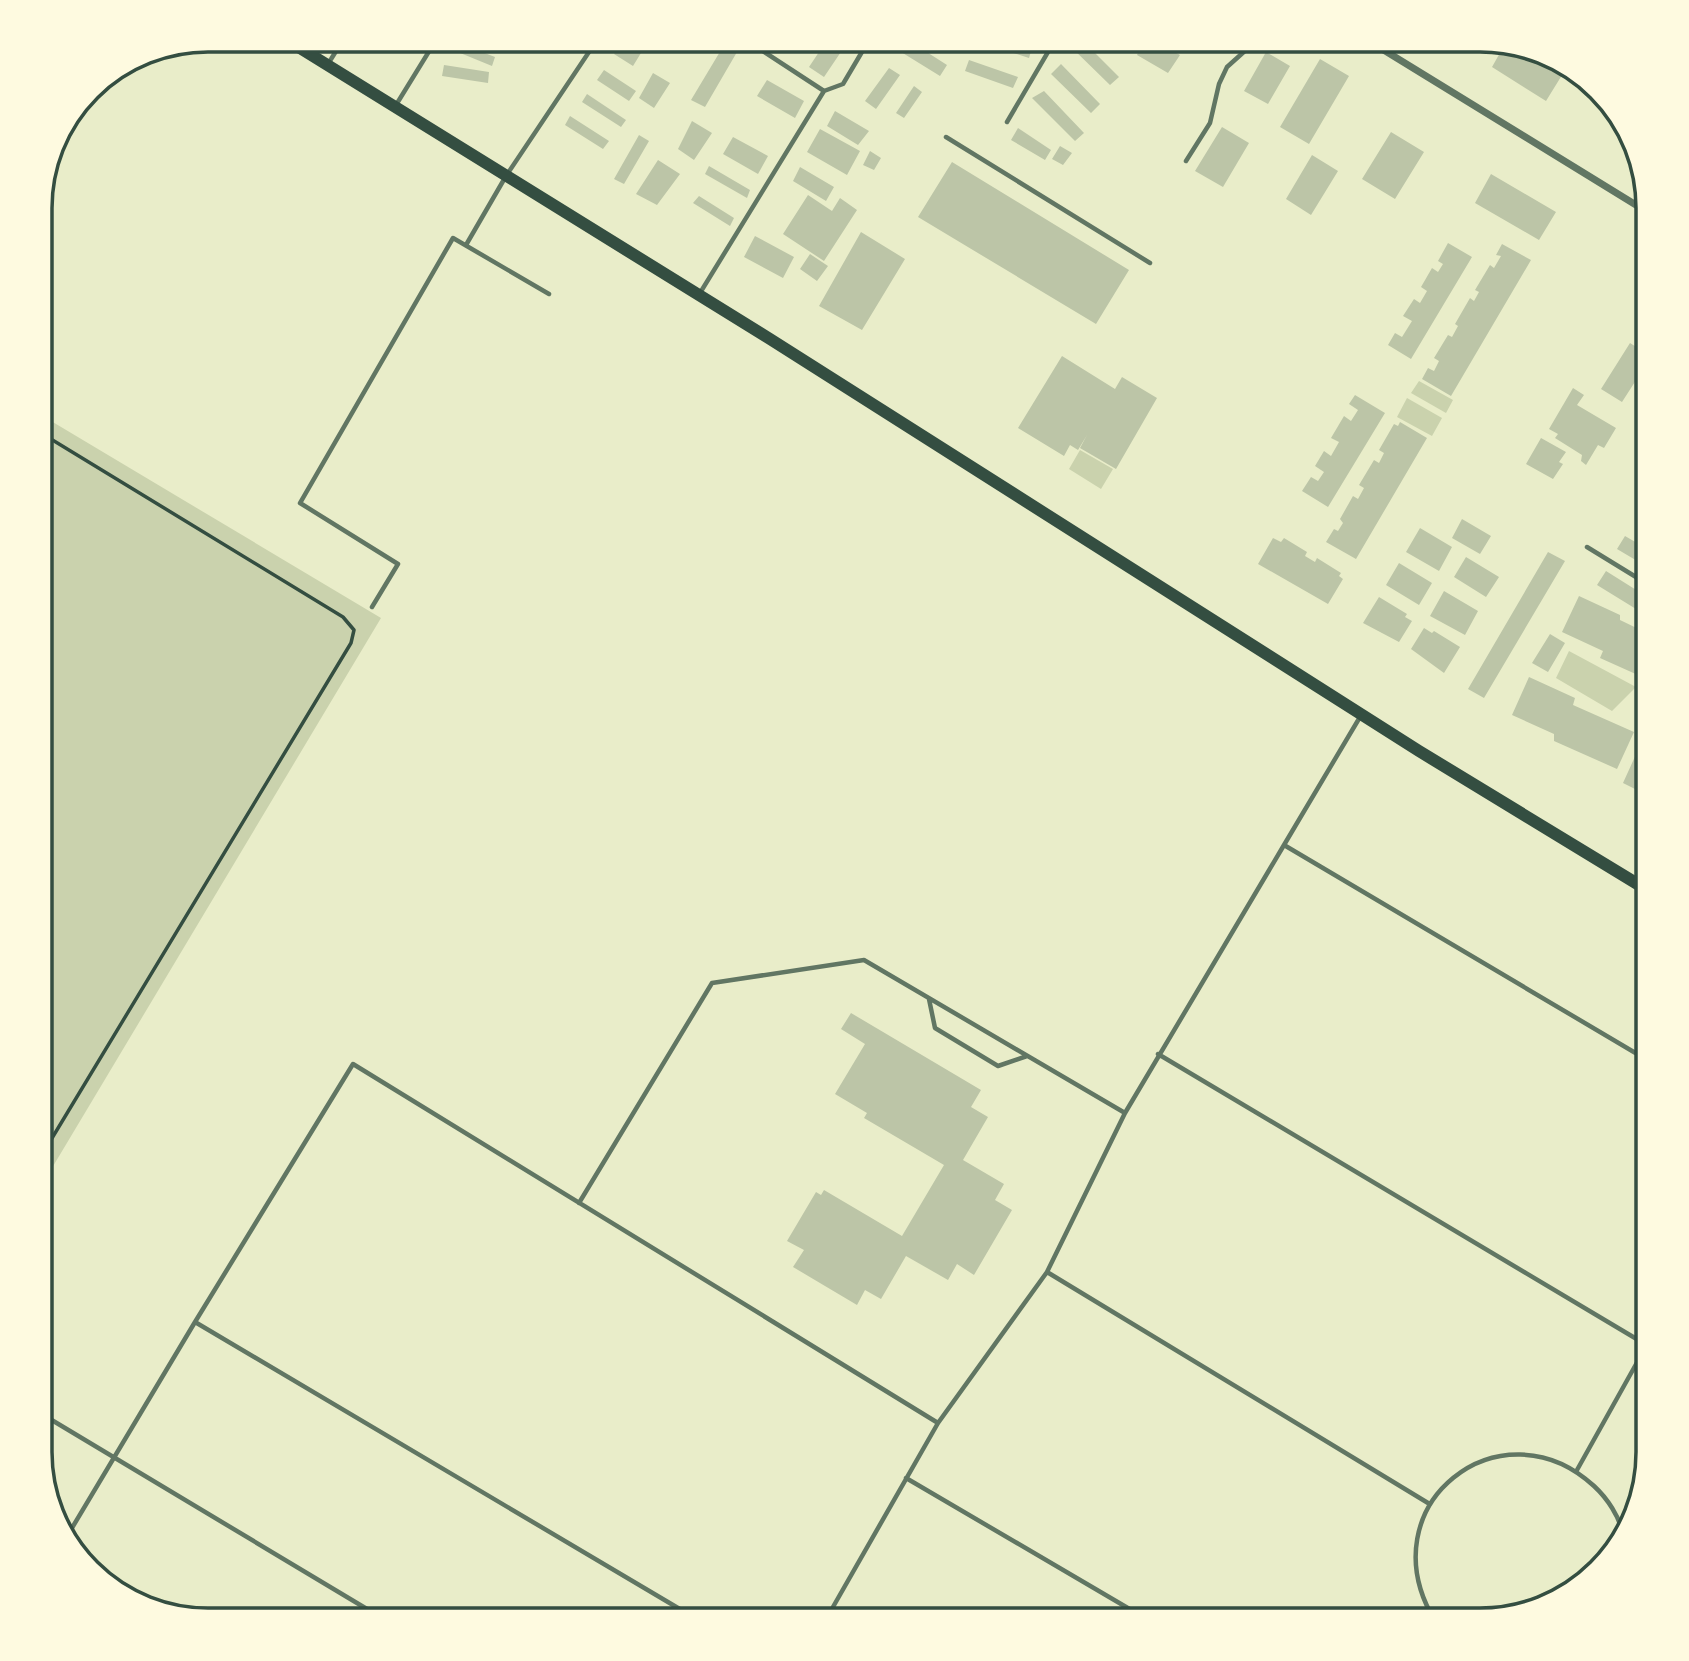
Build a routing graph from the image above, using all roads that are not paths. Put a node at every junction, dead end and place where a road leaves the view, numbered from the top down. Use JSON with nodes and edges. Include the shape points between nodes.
{"nodes":[{"id":1,"x":307,"y":52,"type":"edge"},
{"id":2,"x":336,"y":52,"type":"edge"},
{"id":3,"x":429,"y":52,"type":"edge"},
{"id":4,"x":589,"y":52,"type":"edge"},
{"id":5,"x":765,"y":52,"type":"edge"},
{"id":6,"x":862,"y":53,"type":"edge"},
{"id":7,"x":1048,"y":53,"type":"edge"},
{"id":8,"x":1243,"y":53,"type":"edge"},
{"id":9,"x":1388,"y":53,"type":"edge"},
{"id":10,"x":328,"y":65,"type":"junction"},
{"id":11,"x":824,"y":91,"type":"junction"},
{"id":12,"x":395,"y":107,"type":"junction"},
{"id":13,"x":1007,"y":122,"type":"dead end"},
{"id":14,"x":946,"y":137,"type":"dead end"},
{"id":15,"x":1186,"y":161,"type":"dead end"},
{"id":16,"x":506,"y":176,"type":"junction"},
{"id":17,"x":1636,"y":206,"type":"edge"},
{"id":18,"x":466,"y":245,"type":"junction"},
{"id":19,"x":1150,"y":262,"type":"dead end"},
{"id":20,"x":550,"y":294,"type":"dead end"},
{"id":21,"x":699,"y":295,"type":"junction"},
{"id":22,"x":1587,"y":547,"type":"dead end"},
{"id":23,"x":1636,"y":577,"type":"edge"},
{"id":24,"x":372,"y":607,"type":"dead end"},
{"id":25,"x":1362,"y":714,"type":"junction"},
{"id":26,"x":1284,"y":845,"type":"junction"},
{"id":27,"x":1636,"y":883,"type":"edge"},
{"id":28,"x":929,"y":998,"type":"junction"},
{"id":29,"x":1636,"y":1053,"type":"edge"},
{"id":30,"x":1158,"y":1054,"type":"junction"},
{"id":31,"x":1027,"y":1056,"type":"junction"},
{"id":32,"x":1125,"y":1113,"type":"junction"},
{"id":33,"x":579,"y":1203,"type":"junction"},
{"id":34,"x":1046,"y":1272,"type":"junction"},
{"id":35,"x":195,"y":1322,"type":"junction"},
{"id":36,"x":1636,"y":1336,"type":"edge"},
{"id":37,"x":1636,"y":1363,"type":"edge"},
{"id":38,"x":52,"y":1420,"type":"edge"},
{"id":39,"x":938,"y":1423,"type":"junction"},
{"id":40,"x":114,"y":1458,"type":"junction"},
{"id":41,"x":1577,"y":1470,"type":"junction"},
{"id":42,"x":906,"y":1478,"type":"junction"},
{"id":43,"x":1428,"y":1503,"type":"junction"},
{"id":44,"x":1619,"y":1525,"type":"edge"},
{"id":45,"x":72,"y":1528,"type":"edge"},
{"id":46,"x":365,"y":1608,"type":"edge"},
{"id":47,"x":678,"y":1608,"type":"edge"},
{"id":48,"x":832,"y":1608,"type":"edge"},
{"id":49,"x":1128,"y":1608,"type":"edge"},
{"id":50,"x":1427,"y":1608,"type":"edge"}],
"edges":[{"from":1,"to":10,"type":"main road"},
{"from":2,"to":10,"type":"lane"},
{"from":3,"to":12,"type":"lane"},
{"from":4,"to":16,"type":"lane"},
{"from":5,"to":11,"type":"lane"},
{"from":6,"to":11,"type":"lane","via":[[843,84]]},
{"from":7,"to":13,"type":"lane"},
{"from":8,"to":15,"type":"lane","via":[[1227,67],[1210,123]]},
{"from":9,"to":17,"type":"street"},
{"from":10,"to":12,"type":"main road"},
{"from":11,"to":21,"type":"lane"},
{"from":12,"to":16,"type":"main road"},
{"from":14,"to":19,"type":"lane"},
{"from":16,"to":18,"type":"lane"},
{"from":16,"to":21,"type":"main road"},
{"from":18,"to":20,"type":"lane"},
{"from":18,"to":24,"type":"lane","via":[[453,238],[300,503],[398,564]]},
{"from":21,"to":25,"type":"main road"},
{"from":22,"to":23,"type":"lane"},
{"from":25,"to":26,"type":"lane"},
{"from":25,"to":27,"type":"main road"},
{"from":26,"to":29,"type":"lane"},
{"from":26,"to":30,"type":"lane"},
{"from":28,"to":31,"type":"lane"},
{"from":28,"to":31,"type":"lane","via":[[935,1028],[987,1060],[998,1066]]},
{"from":28,"to":33,"type":"lane","via":[[864,960],[712,984]]},
{"from":30,"to":32,"type":"lane"},
{"from":30,"to":36,"type":"lane"},
{"from":31,"to":32,"type":"lane"},
{"from":32,"to":34,"type":"lane"},
{"from":33,"to":35,"type":"lane","via":[[353,1063]]},
{"from":33,"to":39,"type":"lane"},
{"from":34,"to":39,"type":"lane"},
{"from":34,"to":43,"type":"lane"},
{"from":35,"to":40,"type":"lane"},
{"from":35,"to":47,"type":"lane"},
{"from":37,"to":41,"type":"lane"},
{"from":38,"to":40,"type":"lane"},
{"from":39,"to":42,"type":"lane"},
{"from":40,"to":45,"type":"lane"},
{"from":40,"to":46,"type":"lane"},
{"from":41,"to":43,"type":"lane","via":[[1551,1458],[1518,1454],[1478,1462],[1444,1485]]},
{"from":41,"to":44,"type":"lane","via":[[1605,1496]]},
{"from":42,"to":48,"type":"lane"},
{"from":42,"to":49,"type":"lane"},
{"from":43,"to":50,"type":"lane","via":[[1414,1565]]}]}
